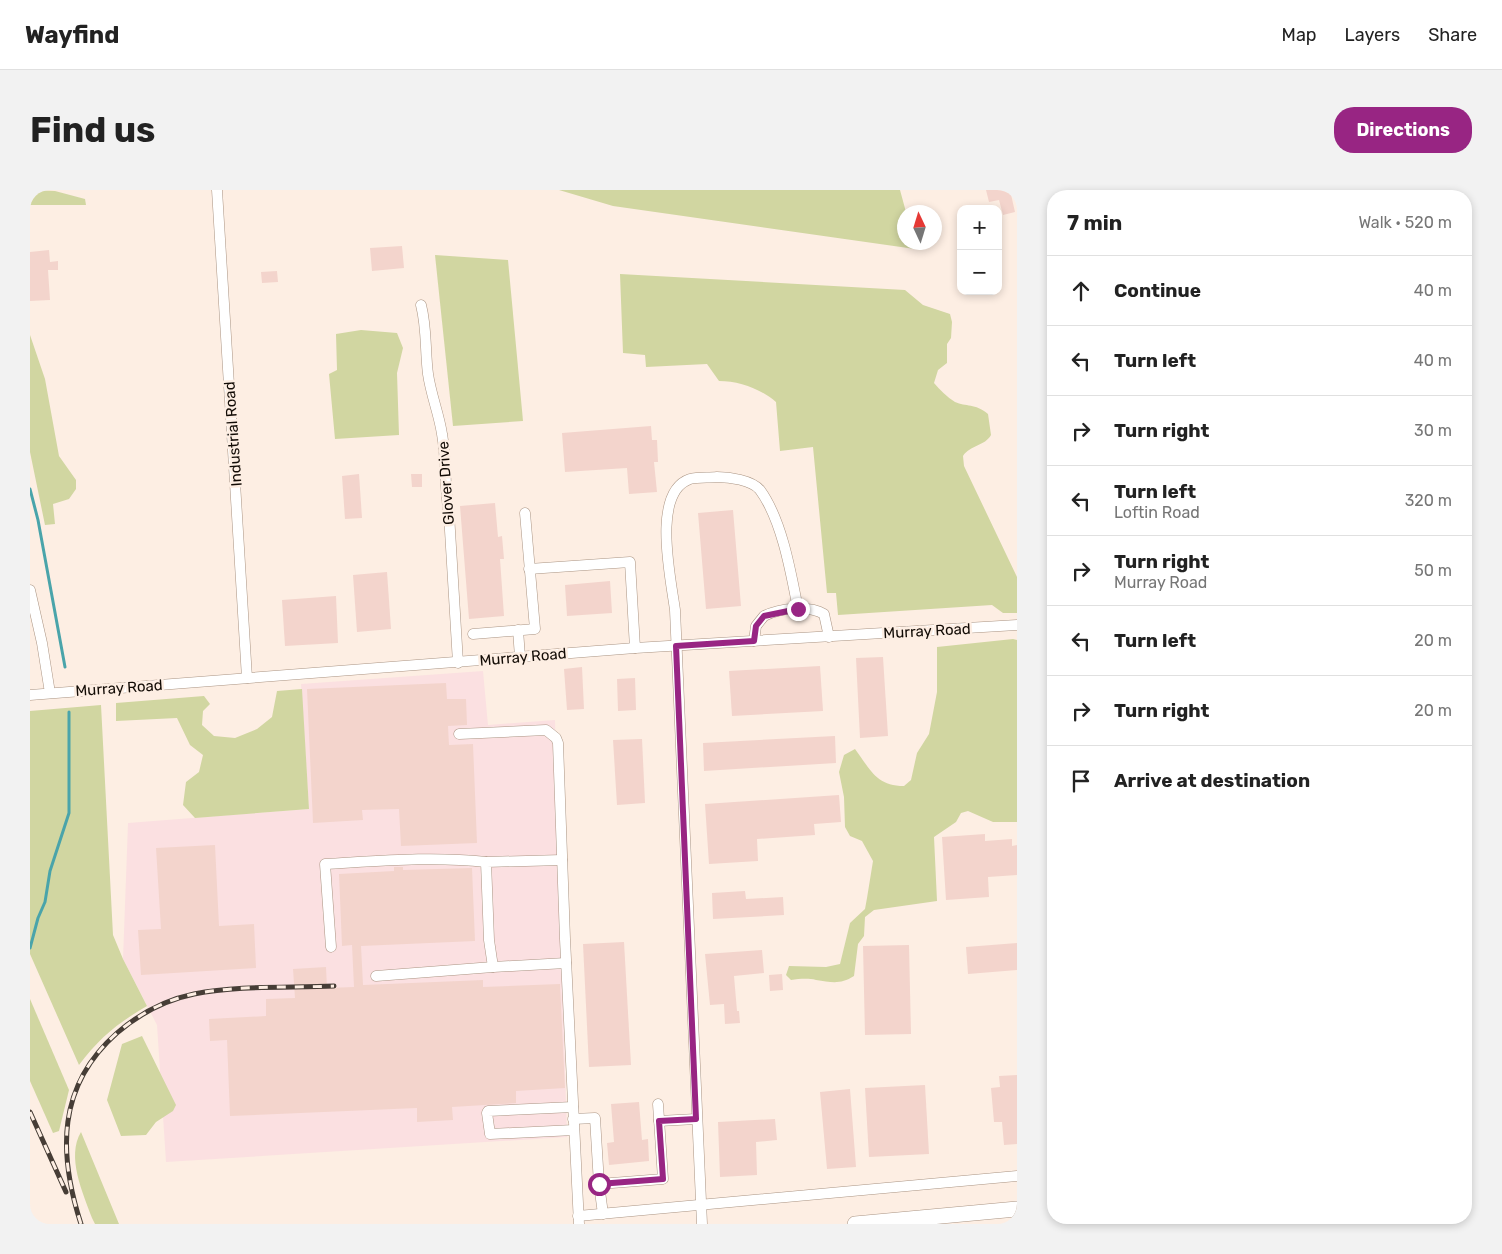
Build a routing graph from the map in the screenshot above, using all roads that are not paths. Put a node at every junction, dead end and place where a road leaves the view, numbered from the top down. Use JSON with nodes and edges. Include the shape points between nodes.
{"nodes":[{"id":1,"x":217,"y":190,"type":"edge"},
{"id":2,"x":422,"y":305,"type":"dead end"},
{"id":3,"x":525,"y":513,"type":"dead end"},
{"id":4,"x":530,"y":569,"type":"junction"},
{"id":5,"x":30,"y":590,"type":"edge"},
{"id":6,"x":798,"y":609,"type":"junction"},
{"id":7,"x":1017,"y":625,"type":"edge"},
{"id":8,"x":518,"y":630,"type":"junction"},
{"id":9,"x":473,"y":634,"type":"dead end"},
{"id":10,"x":829,"y":637,"type":"junction"},
{"id":11,"x":754,"y":641,"type":"junction"},
{"id":12,"x":676,"y":646,"type":"junction"},
{"id":13,"x":635,"y":648,"type":"junction"},
{"id":14,"x":520,"y":657,"type":"junction"},
{"id":15,"x":458,"y":663,"type":"junction"},
{"id":16,"x":247,"y":678,"type":"junction"},
{"id":17,"x":50,"y":693,"type":"junction"},
{"id":18,"x":30,"y":695,"type":"edge"},
{"id":19,"x":460,"y":734,"type":"dead end"},
{"id":20,"x":562,"y":860,"type":"junction"},
{"id":21,"x":486,"y":862,"type":"junction"},
{"id":22,"x":331,"y":946,"type":"dead end"},
{"id":23,"x":566,"y":963,"type":"junction"},
{"id":24,"x":493,"y":967,"type":"junction"},
{"id":25,"x":376,"y":976,"type":"dead end"},
{"id":26,"x":658,"y":1104,"type":"dead end"},
{"id":27,"x":573,"y":1107,"type":"junction"},
{"id":28,"x":696,"y":1119,"type":"junction"},
{"id":29,"x":659,"y":1121,"type":"junction"},
{"id":30,"x":573,"y":1125,"type":"junction"},
{"id":31,"x":1017,"y":1176,"type":"edge"},
{"id":32,"x":599,"y":1184,"type":"junction"},
{"id":33,"x":702,"y":1205,"type":"junction"},
{"id":34,"x":1017,"y":1209,"type":"edge"},
{"id":35,"x":603,"y":1214,"type":"junction"},
{"id":36,"x":579,"y":1220,"type":"edge"},
{"id":37,"x":702,"y":1224,"type":"edge"},
{"id":38,"x":855,"y":1224,"type":"edge"}],
"edges":[{"from":1,"to":16,"type":"street","name":"Industrial Road"},
{"from":2,"to":15,"type":"street","name":"Glover Drive","via":[[428,373],[443,435],[447,468],[446,496]]},
{"from":3,"to":4,"type":"street"},
{"from":4,"to":8,"type":"street","via":[[535,629]]},
{"from":4,"to":13,"type":"street","via":[[630,562]]},
{"from":5,"to":17,"type":"street"},
{"from":6,"to":10,"type":"street","via":[[824,614]]},
{"from":6,"to":11,"type":"street","via":[[764,616],[756,626]]},
{"from":6,"to":12,"type":"street","via":[[772,510],[758,488],[724,477],[691,479],[672,493],[667,514]]},
{"from":7,"to":10,"type":"street","name":"Murray Road"},
{"from":8,"to":9,"type":"street"},
{"from":8,"to":14,"type":"street"},
{"from":10,"to":11,"type":"street","name":"Murray Road"},
{"from":11,"to":12,"type":"street","name":"Murray Road"},
{"from":12,"to":13,"type":"street","name":"Murray Road"},
{"from":12,"to":28,"type":"street"},
{"from":13,"to":14,"type":"street","name":"Murray Road"},
{"from":14,"to":15,"type":"street","name":"Murray Road"},
{"from":15,"to":16,"type":"street","name":"Murray Road"},
{"from":16,"to":17,"type":"street","name":"Murray Road"},
{"from":17,"to":18,"type":"street","name":"Murray Road"},
{"from":19,"to":20,"type":"street","via":[[538,729],[546,730],[556,738]]},
{"from":20,"to":21,"type":"street"},
{"from":20,"to":23,"type":"street"},
{"from":21,"to":22,"type":"street","via":[[404,859],[325,864]]},
{"from":21,"to":24,"type":"street"},
{"from":23,"to":24,"type":"street"},
{"from":23,"to":27,"type":"street"},
{"from":24,"to":25,"type":"street"},
{"from":26,"to":29,"type":"street"},
{"from":27,"to":30,"type":"street"},
{"from":27,"to":30,"type":"street","via":[[487,1113],[490,1134]]},
{"from":28,"to":29,"type":"street"},
{"from":28,"to":33,"type":"street"},
{"from":29,"to":32,"type":"street","via":[[663,1179]]},
{"from":30,"to":32,"type":"street","via":[[595,1118]]},
{"from":30,"to":36,"type":"street"},
{"from":31,"to":33,"type":"street"},
{"from":32,"to":35,"type":"street"},
{"from":33,"to":35,"type":"street"},
{"from":33,"to":37,"type":"street"},
{"from":34,"to":38,"type":"highway"},
{"from":35,"to":36,"type":"street"}]}
